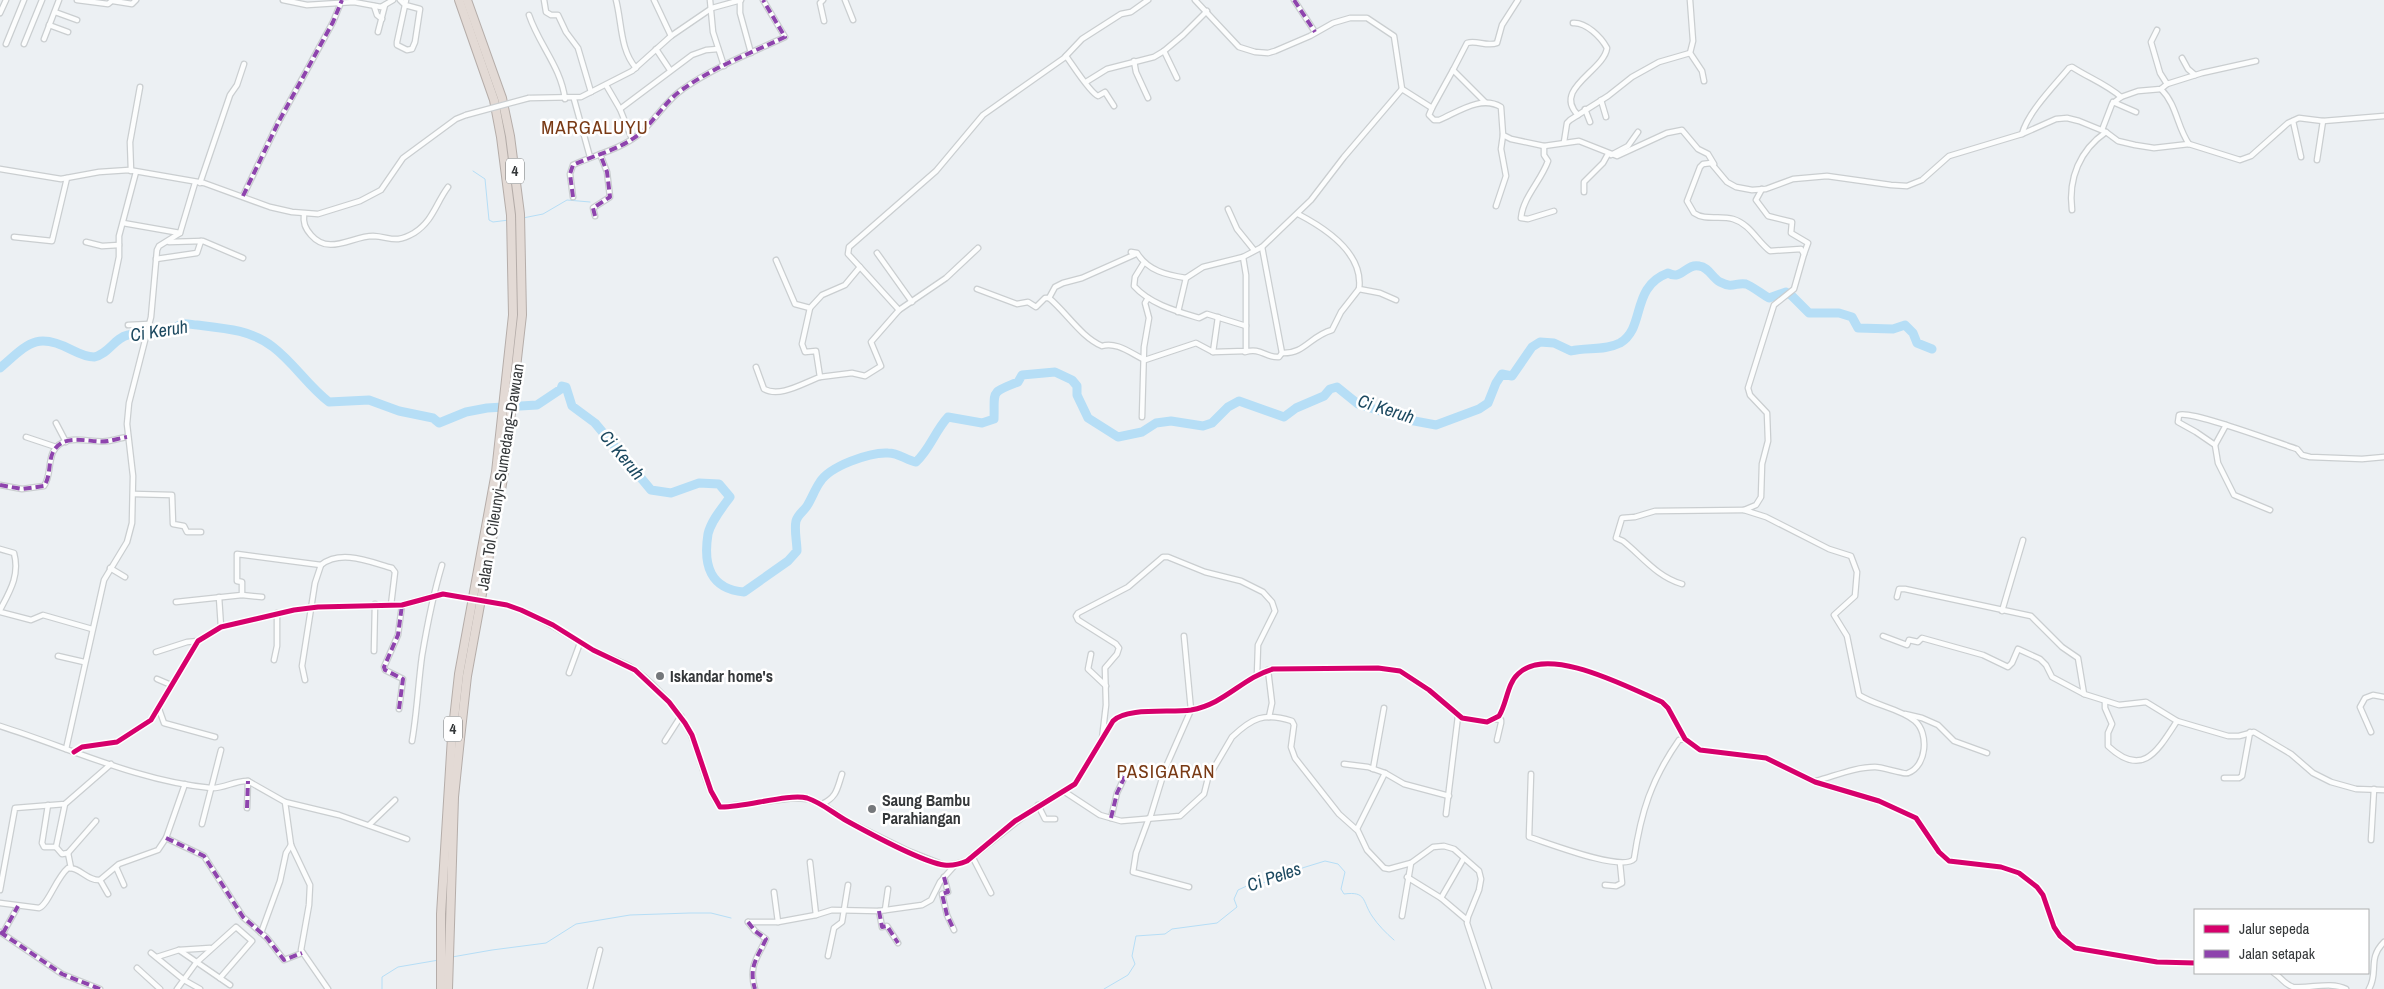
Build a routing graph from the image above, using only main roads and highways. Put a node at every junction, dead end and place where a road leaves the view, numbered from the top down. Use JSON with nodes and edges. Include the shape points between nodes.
{"nodes":[{"id":1,"x":459,"y":0,"type":"edge"},
{"id":2,"x":467,"y":0,"type":"edge"},
{"id":3,"x":441,"y":989,"type":"edge"},
{"id":4,"x":448,"y":989,"type":"edge"}],
"edges":[{"from":1,"to":3,"type":"highway","name":"Jalan Tol Cileunyi–Sumedang–Dawuan","number":"4","via":[[494,100],[501,137],[511,215],[513,315],[496,472],[459,674],[452,738],[441,914]]},
{"from":2,"to":4,"type":"highway","name":"Jalan Tol Cileunyi–Sumedang–Dawuan","number":"4","via":[[502,98],[510,136],[520,214],[522,315],[504,473],[467,676],[460,738],[454,797]]}]}
